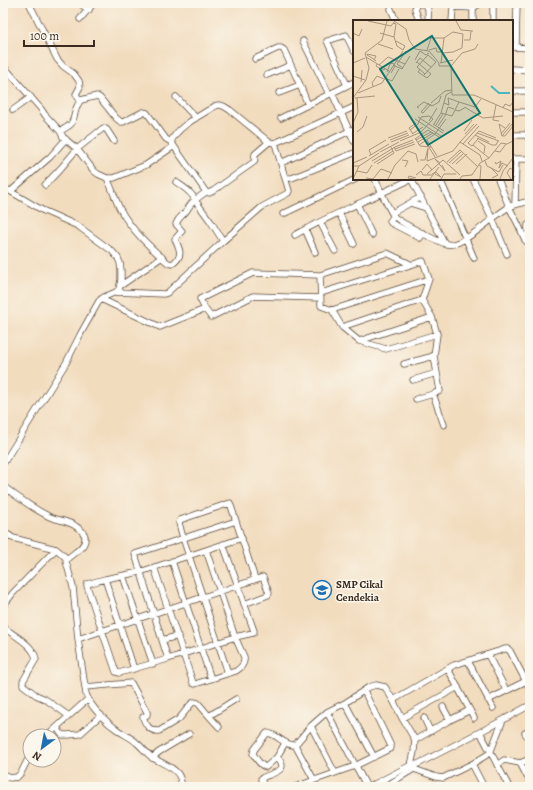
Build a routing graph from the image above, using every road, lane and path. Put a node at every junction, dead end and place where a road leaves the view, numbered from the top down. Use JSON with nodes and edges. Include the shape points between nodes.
{"nodes":[{"id":1,"x":29,"y":3,"type":"edge"},
{"id":2,"x":79,"y":3,"type":"edge"},
{"id":3,"x":94,"y":3,"type":"edge"},
{"id":4,"x":481,"y":3,"type":"edge"},
{"id":5,"x":493,"y":3,"type":"edge"},
{"id":6,"x":518,"y":3,"type":"edge"},
{"id":7,"x":473,"y":8,"type":"junction"},
{"id":8,"x":390,"y":9,"type":"dead end"},
{"id":9,"x":89,"y":10,"type":"junction"},
{"id":10,"x":80,"y":19,"type":"dead end"},
{"id":11,"x":396,"y":20,"type":"edge"},
{"id":12,"x":419,"y":20,"type":"edge"},
{"id":13,"x":428,"y":20,"type":"edge"},
{"id":14,"x":452,"y":20,"type":"edge"},
{"id":15,"x":473,"y":20,"type":"edge"},
{"id":16,"x":493,"y":20,"type":"edge"},
{"id":17,"x":303,"y":41,"type":"dead end"},
{"id":18,"x":514,"y":47,"type":"edge"},
{"id":19,"x":530,"y":48,"type":"edge"},
{"id":20,"x":353,"y":49,"type":"edge"},
{"id":21,"x":255,"y":59,"type":"dead end"},
{"id":22,"x":291,"y":65,"type":"junction"},
{"id":23,"x":3,"y":68,"type":"edge"},
{"id":24,"x":513,"y":69,"type":"edge"},
{"id":25,"x":530,"y":70,"type":"edge"},
{"id":26,"x":267,"y":75,"type":"dead end"},
{"id":27,"x":353,"y":82,"type":"edge"},
{"id":28,"x":300,"y":85,"type":"junction"},
{"id":29,"x":347,"y":85,"type":"junction"},
{"id":30,"x":513,"y":91,"type":"edge"},
{"id":31,"x":530,"y":91,"type":"edge"},
{"id":32,"x":279,"y":93,"type":"dead end"},
{"id":33,"x":330,"y":94,"type":"junction"},
{"id":34,"x":31,"y":97,"type":"junction"},
{"id":35,"x":176,"y":97,"type":"dead end"},
{"id":36,"x":80,"y":101,"type":"junction"},
{"id":37,"x":308,"y":105,"type":"junction"},
{"id":38,"x":353,"y":108,"type":"edge"},
{"id":39,"x":13,"y":110,"type":"dead end"},
{"id":40,"x":513,"y":112,"type":"edge"},
{"id":41,"x":530,"y":112,"type":"edge"},
{"id":42,"x":342,"y":113,"type":"junction"},
{"id":43,"x":196,"y":118,"type":"junction"},
{"id":44,"x":281,"y":118,"type":"dead end"},
{"id":45,"x":352,"y":130,"type":"edge"},
{"id":46,"x":60,"y":131,"type":"junction"},
{"id":47,"x":513,"y":135,"type":"edge"},
{"id":48,"x":529,"y":135,"type":"edge"},
{"id":49,"x":66,"y":139,"type":"junction"},
{"id":50,"x":114,"y":141,"type":"dead end"},
{"id":51,"x":272,"y":142,"type":"junction"},
{"id":52,"x":173,"y":144,"type":"junction"},
{"id":53,"x":77,"y":149,"type":"junction"},
{"id":54,"x":353,"y":153,"type":"edge"},
{"id":55,"x":514,"y":159,"type":"edge"},
{"id":56,"x":530,"y":159,"type":"edge"},
{"id":57,"x":281,"y":163,"type":"junction"},
{"id":58,"x":107,"y":178,"type":"junction"},
{"id":59,"x":285,"y":178,"type":"junction"},
{"id":60,"x":354,"y":180,"type":"edge"},
{"id":61,"x":375,"y":180,"type":"edge"},
{"id":62,"x":409,"y":180,"type":"edge"},
{"id":63,"x":412,"y":180,"type":"edge"},
{"id":64,"x":440,"y":180,"type":"edge"},
{"id":65,"x":473,"y":180,"type":"edge"},
{"id":66,"x":498,"y":180,"type":"edge"},
{"id":67,"x":176,"y":182,"type":"dead end"},
{"id":68,"x":44,"y":185,"type":"dead end"},
{"id":69,"x":3,"y":187,"type":"edge"},
{"id":70,"x":11,"y":191,"type":"junction"},
{"id":71,"x":206,"y":192,"type":"junction"},
{"id":72,"x":382,"y":194,"type":"junction"},
{"id":73,"x":421,"y":197,"type":"junction"},
{"id":74,"x":195,"y":200,"type":"junction"},
{"id":75,"x":530,"y":201,"type":"edge"},
{"id":76,"x":410,"y":203,"type":"junction"},
{"id":77,"x":357,"y":204,"type":"junction"},
{"id":78,"x":515,"y":204,"type":"junction"},
{"id":79,"x":509,"y":207,"type":"junction"},
{"id":80,"x":426,"y":208,"type":"junction"},
{"id":81,"x":339,"y":213,"type":"junction"},
{"id":82,"x":284,"y":214,"type":"dead end"},
{"id":83,"x":392,"y":215,"type":"junction"},
{"id":84,"x":492,"y":218,"type":"junction"},
{"id":85,"x":320,"y":222,"type":"junction"},
{"id":86,"x":529,"y":225,"type":"edge"},
{"id":87,"x":519,"y":226,"type":"junction"},
{"id":88,"x":305,"y":230,"type":"junction"},
{"id":89,"x":295,"y":235,"type":"dead end"},
{"id":90,"x":372,"y":235,"type":"dead end"},
{"id":91,"x":466,"y":238,"type":"junction"},
{"id":92,"x":222,"y":241,"type":"junction"},
{"id":93,"x":354,"y":244,"type":"dead end"},
{"id":94,"x":446,"y":244,"type":"junction"},
{"id":95,"x":312,"y":250,"type":"dead end"},
{"id":96,"x":335,"y":252,"type":"dead end"},
{"id":97,"x":507,"y":254,"type":"dead end"},
{"id":98,"x":162,"y":257,"type":"junction"},
{"id":99,"x":474,"y":258,"type":"dead end"},
{"id":100,"x":410,"y":264,"type":"junction"},
{"id":101,"x":320,"y":275,"type":"junction"},
{"id":102,"x":429,"y":279,"type":"junction"},
{"id":103,"x":120,"y":286,"type":"junction"},
{"id":104,"x":116,"y":292,"type":"junction"},
{"id":105,"x":321,"y":296,"type":"junction"},
{"id":106,"x":101,"y":299,"type":"junction"},
{"id":107,"x":422,"y":300,"type":"junction"},
{"id":108,"x":205,"y":309,"type":"junction"},
{"id":109,"x":332,"y":310,"type":"junction"},
{"id":110,"x":432,"y":317,"type":"junction"},
{"id":111,"x":342,"y":327,"type":"junction"},
{"id":112,"x":437,"y":334,"type":"junction"},
{"id":113,"x":359,"y":341,"type":"junction"},
{"id":114,"x":434,"y":356,"type":"junction"},
{"id":115,"x":404,"y":364,"type":"dead end"},
{"id":116,"x":437,"y":373,"type":"junction"},
{"id":117,"x":413,"y":380,"type":"dead end"},
{"id":118,"x":433,"y":394,"type":"junction"},
{"id":119,"x":416,"y":399,"type":"dead end"},
{"id":120,"x":444,"y":425,"type":"dead end"},
{"id":121,"x":3,"y":464,"type":"edge"},
{"id":122,"x":5,"y":488,"type":"edge"},
{"id":123,"x":3,"y":497,"type":"edge"},
{"id":124,"x":236,"y":521,"type":"junction"},
{"id":125,"x":3,"y":530,"type":"edge"},
{"id":126,"x":183,"y":538,"type":"junction"},
{"id":127,"x":242,"y":538,"type":"junction"},
{"id":128,"x":223,"y":544,"type":"junction"},
{"id":129,"x":56,"y":549,"type":"junction"},
{"id":130,"x":206,"y":550,"type":"junction"},
{"id":131,"x":189,"y":556,"type":"junction"},
{"id":132,"x":67,"y":559,"type":"junction"},
{"id":133,"x":172,"y":561,"type":"junction"},
{"id":134,"x":154,"y":567,"type":"junction"},
{"id":135,"x":140,"y":572,"type":"junction"},
{"id":136,"x":123,"y":576,"type":"junction"},
{"id":137,"x":104,"y":579,"type":"junction"},
{"id":138,"x":255,"y":579,"type":"junction"},
{"id":139,"x":237,"y":585,"type":"junction"},
{"id":140,"x":220,"y":591,"type":"junction"},
{"id":141,"x":203,"y":597,"type":"junction"},
{"id":142,"x":186,"y":602,"type":"junction"},
{"id":143,"x":244,"y":604,"type":"junction"},
{"id":144,"x":3,"y":606,"type":"edge"},
{"id":145,"x":168,"y":608,"type":"junction"},
{"id":146,"x":154,"y":613,"type":"junction"},
{"id":147,"x":137,"y":619,"type":"junction"},
{"id":148,"x":119,"y":625,"type":"junction"},
{"id":149,"x":3,"y":627,"type":"edge"},
{"id":150,"x":101,"y":631,"type":"junction"},
{"id":151,"x":178,"y":636,"type":"junction"},
{"id":152,"x":235,"y":637,"type":"junction"},
{"id":153,"x":78,"y":639,"type":"junction"},
{"id":154,"x":162,"y":640,"type":"junction"},
{"id":155,"x":218,"y":643,"type":"junction"},
{"id":156,"x":201,"y":648,"type":"junction"},
{"id":157,"x":184,"y":654,"type":"junction"},
{"id":158,"x":488,"y":655,"type":"junction"},
{"id":159,"x":168,"y":659,"type":"junction"},
{"id":160,"x":468,"y":661,"type":"junction"},
{"id":161,"x":153,"y":664,"type":"junction"},
{"id":162,"x":448,"y":668,"type":"junction"},
{"id":163,"x":134,"y":669,"type":"junction"},
{"id":164,"x":228,"y":673,"type":"junction"},
{"id":165,"x":211,"y":679,"type":"junction"},
{"id":166,"x":526,"y":680,"type":"junction"},
{"id":167,"x":86,"y":687,"type":"junction"},
{"id":168,"x":458,"y":688,"type":"junction"},
{"id":169,"x":530,"y":689,"type":"edge"},
{"id":170,"x":506,"y":690,"type":"junction"},
{"id":171,"x":364,"y":691,"type":"junction"},
{"id":172,"x":88,"y":699,"type":"junction"},
{"id":173,"x":236,"y":699,"type":"dead end"},
{"id":174,"x":393,"y":700,"type":"junction"},
{"id":175,"x":488,"y":700,"type":"junction"},
{"id":176,"x":345,"y":703,"type":"junction"},
{"id":177,"x":530,"y":705,"type":"edge"},
{"id":178,"x":443,"y":707,"type":"dead end"},
{"id":179,"x":493,"y":708,"type":"dead end"},
{"id":180,"x":470,"y":710,"type":"junction"},
{"id":181,"x":327,"y":712,"type":"junction"},
{"id":182,"x":101,"y":715,"type":"junction"},
{"id":183,"x":69,"y":716,"type":"junction"},
{"id":184,"x":209,"y":716,"type":"junction"},
{"id":185,"x":402,"y":718,"type":"junction"},
{"id":186,"x":424,"y":718,"type":"dead end"},
{"id":187,"x":474,"y":718,"type":"dead end"},
{"id":188,"x":450,"y":720,"type":"junction"},
{"id":189,"x":503,"y":720,"type":"junction"},
{"id":190,"x":311,"y":726,"type":"junction"},
{"id":191,"x":57,"y":727,"type":"joint"},
{"id":192,"x":219,"y":727,"type":"dead end"},
{"id":193,"x":430,"y":731,"type":"junction"},
{"id":194,"x":480,"y":732,"type":"junction"},
{"id":195,"x":526,"y":733,"type":"dead end"},
{"id":196,"x":189,"y":734,"type":"dead end"},
{"id":197,"x":415,"y":740,"type":"junction"},
{"id":198,"x":530,"y":741,"type":"edge"},
{"id":199,"x":285,"y":743,"type":"junction"},
{"id":200,"x":295,"y":745,"type":"junction"},
{"id":201,"x":490,"y":753,"type":"junction"},
{"id":202,"x":277,"y":757,"type":"junction"},
{"id":203,"x":374,"y":757,"type":"junction"},
{"id":204,"x":152,"y":758,"type":"junction"},
{"id":205,"x":530,"y":759,"type":"edge"},
{"id":206,"x":520,"y":763,"type":"junction"},
{"id":207,"x":472,"y":764,"type":"junction"},
{"id":208,"x":497,"y":765,"type":"junction"},
{"id":209,"x":355,"y":766,"type":"junction"},
{"id":210,"x":414,"y":766,"type":"junction"},
{"id":211,"x":24,"y":768,"type":"edge"},
{"id":212,"x":335,"y":773,"type":"junction"},
{"id":213,"x":3,"y":774,"type":"edge"},
{"id":214,"x":314,"y":780,"type":"junction"},
{"id":215,"x":530,"y":782,"type":"edge"},
{"id":216,"x":482,"y":786,"type":"edge"},
{"id":217,"x":182,"y":787,"type":"edge"},
{"id":218,"x":264,"y":787,"type":"edge"},
{"id":219,"x":295,"y":787,"type":"edge"},
{"id":220,"x":368,"y":787,"type":"edge"},
{"id":221,"x":384,"y":787,"type":"edge"},
{"id":222,"x":508,"y":787,"type":"edge"}],
"edges":[{"from":1,"to":36,"type":"street","via":[[56,59],[79,81],[80,87],[76,94]]},
{"from":2,"to":9,"type":"street"},
{"from":3,"to":9,"type":"street"},
{"from":4,"to":7,"type":"street"},
{"from":5,"to":16,"type":"street"},
{"from":6,"to":18,"type":"street"},
{"from":7,"to":14,"type":"street","via":[[453,8]]},
{"from":7,"to":15,"type":"street"},
{"from":8,"to":11,"type":"street"},
{"from":9,"to":10,"type":"street"},
{"from":12,"to":13,"type":"street","via":[[416,4],[427,5]]},
{"from":17,"to":33,"type":"street"},
{"from":18,"to":19,"type":"street"},
{"from":20,"to":29,"type":"street","via":[[346,35],[328,41]]},
{"from":21,"to":22,"type":"street","via":[[281,48]]},
{"from":22,"to":26,"type":"street"},
{"from":22,"to":28,"type":"street"},
{"from":23,"to":34,"type":"street","via":[[8,70]]},
{"from":24,"to":25,"type":"street"},
{"from":27,"to":29,"type":"street"},
{"from":28,"to":32,"type":"street"},
{"from":28,"to":37,"type":"street"},
{"from":29,"to":33,"type":"street"},
{"from":30,"to":31,"type":"street"},
{"from":33,"to":37,"type":"street"},
{"from":33,"to":42,"type":"street"},
{"from":34,"to":39,"type":"street"},
{"from":34,"to":46,"type":"street"},
{"from":35,"to":43,"type":"street"},
{"from":36,"to":46,"type":"street","via":[[71,124]]},
{"from":36,"to":52,"type":"street","via":[[97,96],[121,122],[147,113],[166,139]]},
{"from":37,"to":44,"type":"street"},
{"from":38,"to":42,"type":"street"},
{"from":40,"to":41,"type":"street"},
{"from":42,"to":45,"type":"street"},
{"from":42,"to":51,"type":"street"},
{"from":43,"to":51,"type":"street","via":[[219,104]]},
{"from":43,"to":52,"type":"street","via":[[173,138]]},
{"from":45,"to":57,"type":"street"},
{"from":46,"to":49,"type":"street"},
{"from":47,"to":48,"type":"street"},
{"from":49,"to":53,"type":"street"},
{"from":49,"to":70,"type":"street","via":[[50,157]]},
{"from":50,"to":53,"type":"street","via":[[104,128]]},
{"from":51,"to":57,"type":"street"},
{"from":51,"to":71,"type":"street","via":[[255,154],[254,162],[213,191]]},
{"from":52,"to":58,"type":"street","via":[[146,165],[114,178]]},
{"from":52,"to":71,"type":"street"},
{"from":53,"to":58,"type":"street","via":[[94,171]]},
{"from":53,"to":68,"type":"street"},
{"from":54,"to":59,"type":"street","via":[[292,178]]},
{"from":55,"to":56,"type":"street"},
{"from":55,"to":78,"type":"street"},
{"from":57,"to":59,"type":"street"},
{"from":58,"to":98,"type":"street","via":[[127,220],[144,241]]},
{"from":59,"to":92,"type":"street","via":[[288,193],[262,207]]},
{"from":60,"to":82,"type":"street"},
{"from":61,"to":72,"type":"street"},
{"from":62,"to":72,"type":"street"},
{"from":63,"to":73,"type":"street"},
{"from":64,"to":91,"type":"street"},
{"from":65,"to":84,"type":"street"},
{"from":66,"to":79,"type":"street"},
{"from":67,"to":74,"type":"street"},
{"from":69,"to":70,"type":"street"},
{"from":70,"to":103,"type":"street","via":[[50,214],[78,226],[112,251],[120,264]]},
{"from":71,"to":74,"type":"street"},
{"from":72,"to":77,"type":"street"},
{"from":72,"to":83,"type":"street"},
{"from":73,"to":76,"type":"street"},
{"from":73,"to":80,"type":"street"},
{"from":74,"to":92,"type":"street"},
{"from":74,"to":98,"type":"street","via":[[178,218],[176,224],[182,231],[175,239],[180,257],[172,264]]},
{"from":75,"to":78,"type":"street"},
{"from":76,"to":80,"type":"street"},
{"from":76,"to":83,"type":"street"},
{"from":77,"to":81,"type":"street"},
{"from":77,"to":90,"type":"street"},
{"from":78,"to":79,"type":"street"},
{"from":79,"to":84,"type":"street"},
{"from":79,"to":87,"type":"street"},
{"from":80,"to":94,"type":"street"},
{"from":81,"to":85,"type":"street"},
{"from":81,"to":93,"type":"street"},
{"from":83,"to":94,"type":"street"},
{"from":84,"to":91,"type":"street"},
{"from":84,"to":97,"type":"street"},
{"from":85,"to":88,"type":"street"},
{"from":85,"to":96,"type":"street"},
{"from":86,"to":87,"type":"street"},
{"from":86,"to":87,"type":"street","via":[[527,242]]},
{"from":88,"to":89,"type":"street"},
{"from":88,"to":95,"type":"street"},
{"from":91,"to":94,"type":"street"},
{"from":91,"to":99,"type":"street"},
{"from":92,"to":104,"type":"street","via":[[167,293]]},
{"from":98,"to":103,"type":"street"},
{"from":100,"to":101,"type":"street","via":[[387,253]]},
{"from":100,"to":102,"type":"street","via":[[423,261]]},
{"from":100,"to":105,"type":"street"},
{"from":101,"to":105,"type":"street"},
{"from":101,"to":108,"type":"street","via":[[253,273],[200,299]]},
{"from":102,"to":107,"type":"street"},
{"from":102,"to":109,"type":"street"},
{"from":103,"to":104,"type":"street"},
{"from":104,"to":106,"type":"street"},
{"from":105,"to":108,"type":"street","via":[[253,296],[211,317]]},
{"from":105,"to":109,"type":"street","via":[[321,306]]},
{"from":106,"to":108,"type":"street","via":[[160,327]]},
{"from":106,"to":121,"type":"street","via":[[66,363]]},
{"from":107,"to":110,"type":"street"},
{"from":107,"to":111,"type":"street"},
{"from":109,"to":111,"type":"street"},
{"from":110,"to":112,"type":"street"},
{"from":110,"to":113,"type":"street"},
{"from":111,"to":113,"type":"street"},
{"from":112,"to":113,"type":"street","via":[[386,350]]},
{"from":112,"to":114,"type":"street"},
{"from":114,"to":115,"type":"street"},
{"from":114,"to":116,"type":"street"},
{"from":116,"to":117,"type":"street"},
{"from":116,"to":118,"type":"street","via":[[440,391]]},
{"from":118,"to":119,"type":"street"},
{"from":118,"to":120,"type":"street"},
{"from":122,"to":123,"type":"street"},
{"from":122,"to":132,"type":"street","via":[[42,513],[74,525],[84,533],[83,546]]},
{"from":124,"to":126,"type":"street"},
{"from":124,"to":126,"type":"street","via":[[229,503],[180,520]]},
{"from":124,"to":127,"type":"street"},
{"from":125,"to":129,"type":"street","via":[[13,538]]},
{"from":126,"to":131,"type":"street"},
{"from":126,"to":135,"type":"street","via":[[135,554]]},
{"from":127,"to":128,"type":"street"},
{"from":127,"to":138,"type":"street"},
{"from":128,"to":130,"type":"street"},
{"from":128,"to":139,"type":"street"},
{"from":129,"to":132,"type":"street"},
{"from":129,"to":144,"type":"street"},
{"from":130,"to":131,"type":"street"},
{"from":130,"to":140,"type":"street"},
{"from":131,"to":133,"type":"street"},
{"from":131,"to":141,"type":"street"},
{"from":132,"to":153,"type":"street","via":[[74,593]]},
{"from":133,"to":134,"type":"street"},
{"from":133,"to":142,"type":"street"},
{"from":134,"to":135,"type":"street"},
{"from":134,"to":145,"type":"street"},
{"from":135,"to":136,"type":"street"},
{"from":135,"to":146,"type":"street"},
{"from":136,"to":137,"type":"street"},
{"from":136,"to":147,"type":"street"},
{"from":137,"to":148,"type":"street"},
{"from":137,"to":150,"type":"street","via":[[87,585]]},
{"from":138,"to":139,"type":"street"},
{"from":138,"to":143,"type":"street","via":[[264,578],[268,594]]},
{"from":139,"to":140,"type":"street"},
{"from":139,"to":143,"type":"street"},
{"from":140,"to":141,"type":"street"},
{"from":140,"to":152,"type":"street"},
{"from":141,"to":142,"type":"street"},
{"from":141,"to":155,"type":"street"},
{"from":142,"to":145,"type":"street"},
{"from":142,"to":156,"type":"street"},
{"from":143,"to":152,"type":"street","via":[[254,631]]},
{"from":145,"to":146,"type":"street"},
{"from":145,"to":151,"type":"street"},
{"from":146,"to":147,"type":"street"},
{"from":146,"to":154,"type":"street"},
{"from":147,"to":148,"type":"street"},
{"from":147,"to":161,"type":"street"},
{"from":148,"to":150,"type":"street"},
{"from":148,"to":163,"type":"street"},
{"from":149,"to":183,"type":"street","via":[[29,646],[36,656],[23,685]]},
{"from":150,"to":153,"type":"street"},
{"from":150,"to":163,"type":"street","via":[[116,672],[119,674]]},
{"from":151,"to":154,"type":"street"},
{"from":151,"to":157,"type":"street"},
{"from":152,"to":155,"type":"street"},
{"from":152,"to":164,"type":"street","via":[[244,660],[238,669]]},
{"from":153,"to":167,"type":"street"},
{"from":154,"to":159,"type":"street"},
{"from":155,"to":156,"type":"street"},
{"from":155,"to":164,"type":"street"},
{"from":156,"to":157,"type":"street"},
{"from":156,"to":165,"type":"street"},
{"from":157,"to":159,"type":"street"},
{"from":157,"to":165,"type":"street","via":[[194,684]]},
{"from":158,"to":160,"type":"street"},
{"from":158,"to":166,"type":"street","via":[[508,649]]},
{"from":158,"to":170,"type":"street"},
{"from":159,"to":161,"type":"street"},
{"from":160,"to":162,"type":"street"},
{"from":160,"to":175,"type":"street"},
{"from":161,"to":163,"type":"street"},
{"from":162,"to":168,"type":"street"},
{"from":162,"to":174,"type":"street"},
{"from":164,"to":165,"type":"street"},
{"from":166,"to":169,"type":"street"},
{"from":166,"to":170,"type":"street"},
{"from":167,"to":172,"type":"street"},
{"from":167,"to":184,"type":"street","via":[[131,683],[147,712],[143,717],[144,722],[153,731],[159,731],[179,719],[194,702]]},
{"from":168,"to":180,"type":"street"},
{"from":168,"to":185,"type":"street"},
{"from":170,"to":175,"type":"street"},
{"from":171,"to":174,"type":"street","via":[[376,685],[385,687]]},
{"from":171,"to":176,"type":"street"},
{"from":171,"to":203,"type":"street","via":[[391,746]]},
{"from":172,"to":182,"type":"street"},
{"from":172,"to":183,"type":"street"},
{"from":173,"to":184,"type":"street"},
{"from":174,"to":185,"type":"street"},
{"from":175,"to":179,"type":"street"},
{"from":176,"to":181,"type":"street"},
{"from":176,"to":203,"type":"street"},
{"from":177,"to":189,"type":"street"},
{"from":178,"to":188,"type":"street"},
{"from":180,"to":187,"type":"street"},
{"from":180,"to":188,"type":"street"},
{"from":181,"to":190,"type":"street"},
{"from":181,"to":209,"type":"street"},
{"from":182,"to":191,"type":"street","via":[[80,734],[63,735]]},
{"from":182,"to":204,"type":"street"},
{"from":183,"to":191,"type":"street"},
{"from":184,"to":192,"type":"street"},
{"from":185,"to":197,"type":"street"},
{"from":186,"to":193,"type":"street"},
{"from":188,"to":193,"type":"street"},
{"from":189,"to":194,"type":"street"},
{"from":189,"to":201,"type":"street"},
{"from":190,"to":200,"type":"street"},
{"from":190,"to":212,"type":"street"},
{"from":193,"to":197,"type":"street"},
{"from":194,"to":201,"type":"street"},
{"from":194,"to":210,"type":"street"},
{"from":195,"to":198,"type":"street"},
{"from":196,"to":204,"type":"street"},
{"from":197,"to":210,"type":"street"},
{"from":199,"to":200,"type":"street"},
{"from":199,"to":202,"type":"street"},
{"from":199,"to":202,"type":"street","via":[[267,733],[253,752],[263,767]]},
{"from":200,"to":214,"type":"street"},
{"from":201,"to":207,"type":"street"},
{"from":201,"to":208,"type":"street"},
{"from":202,"to":218,"type":"street","via":[[282,768],[262,778]]},
{"from":203,"to":209,"type":"street"},
{"from":204,"to":217,"type":"street","via":[[175,770]]},
{"from":205,"to":206,"type":"street"},
{"from":206,"to":208,"type":"street","via":[[504,760]]},
{"from":206,"to":215,"type":"street"},
{"from":207,"to":210,"type":"street","via":[[443,778]]},
{"from":207,"to":216,"type":"street"},
{"from":208,"to":222,"type":"street"},
{"from":209,"to":212,"type":"street"},
{"from":209,"to":220,"type":"street"},
{"from":210,"to":220,"type":"street"},
{"from":210,"to":221,"type":"street"},
{"from":211,"to":213,"type":"street","via":[[17,777],[10,778]]},
{"from":212,"to":214,"type":"street"},
{"from":214,"to":219,"type":"street"}]}
